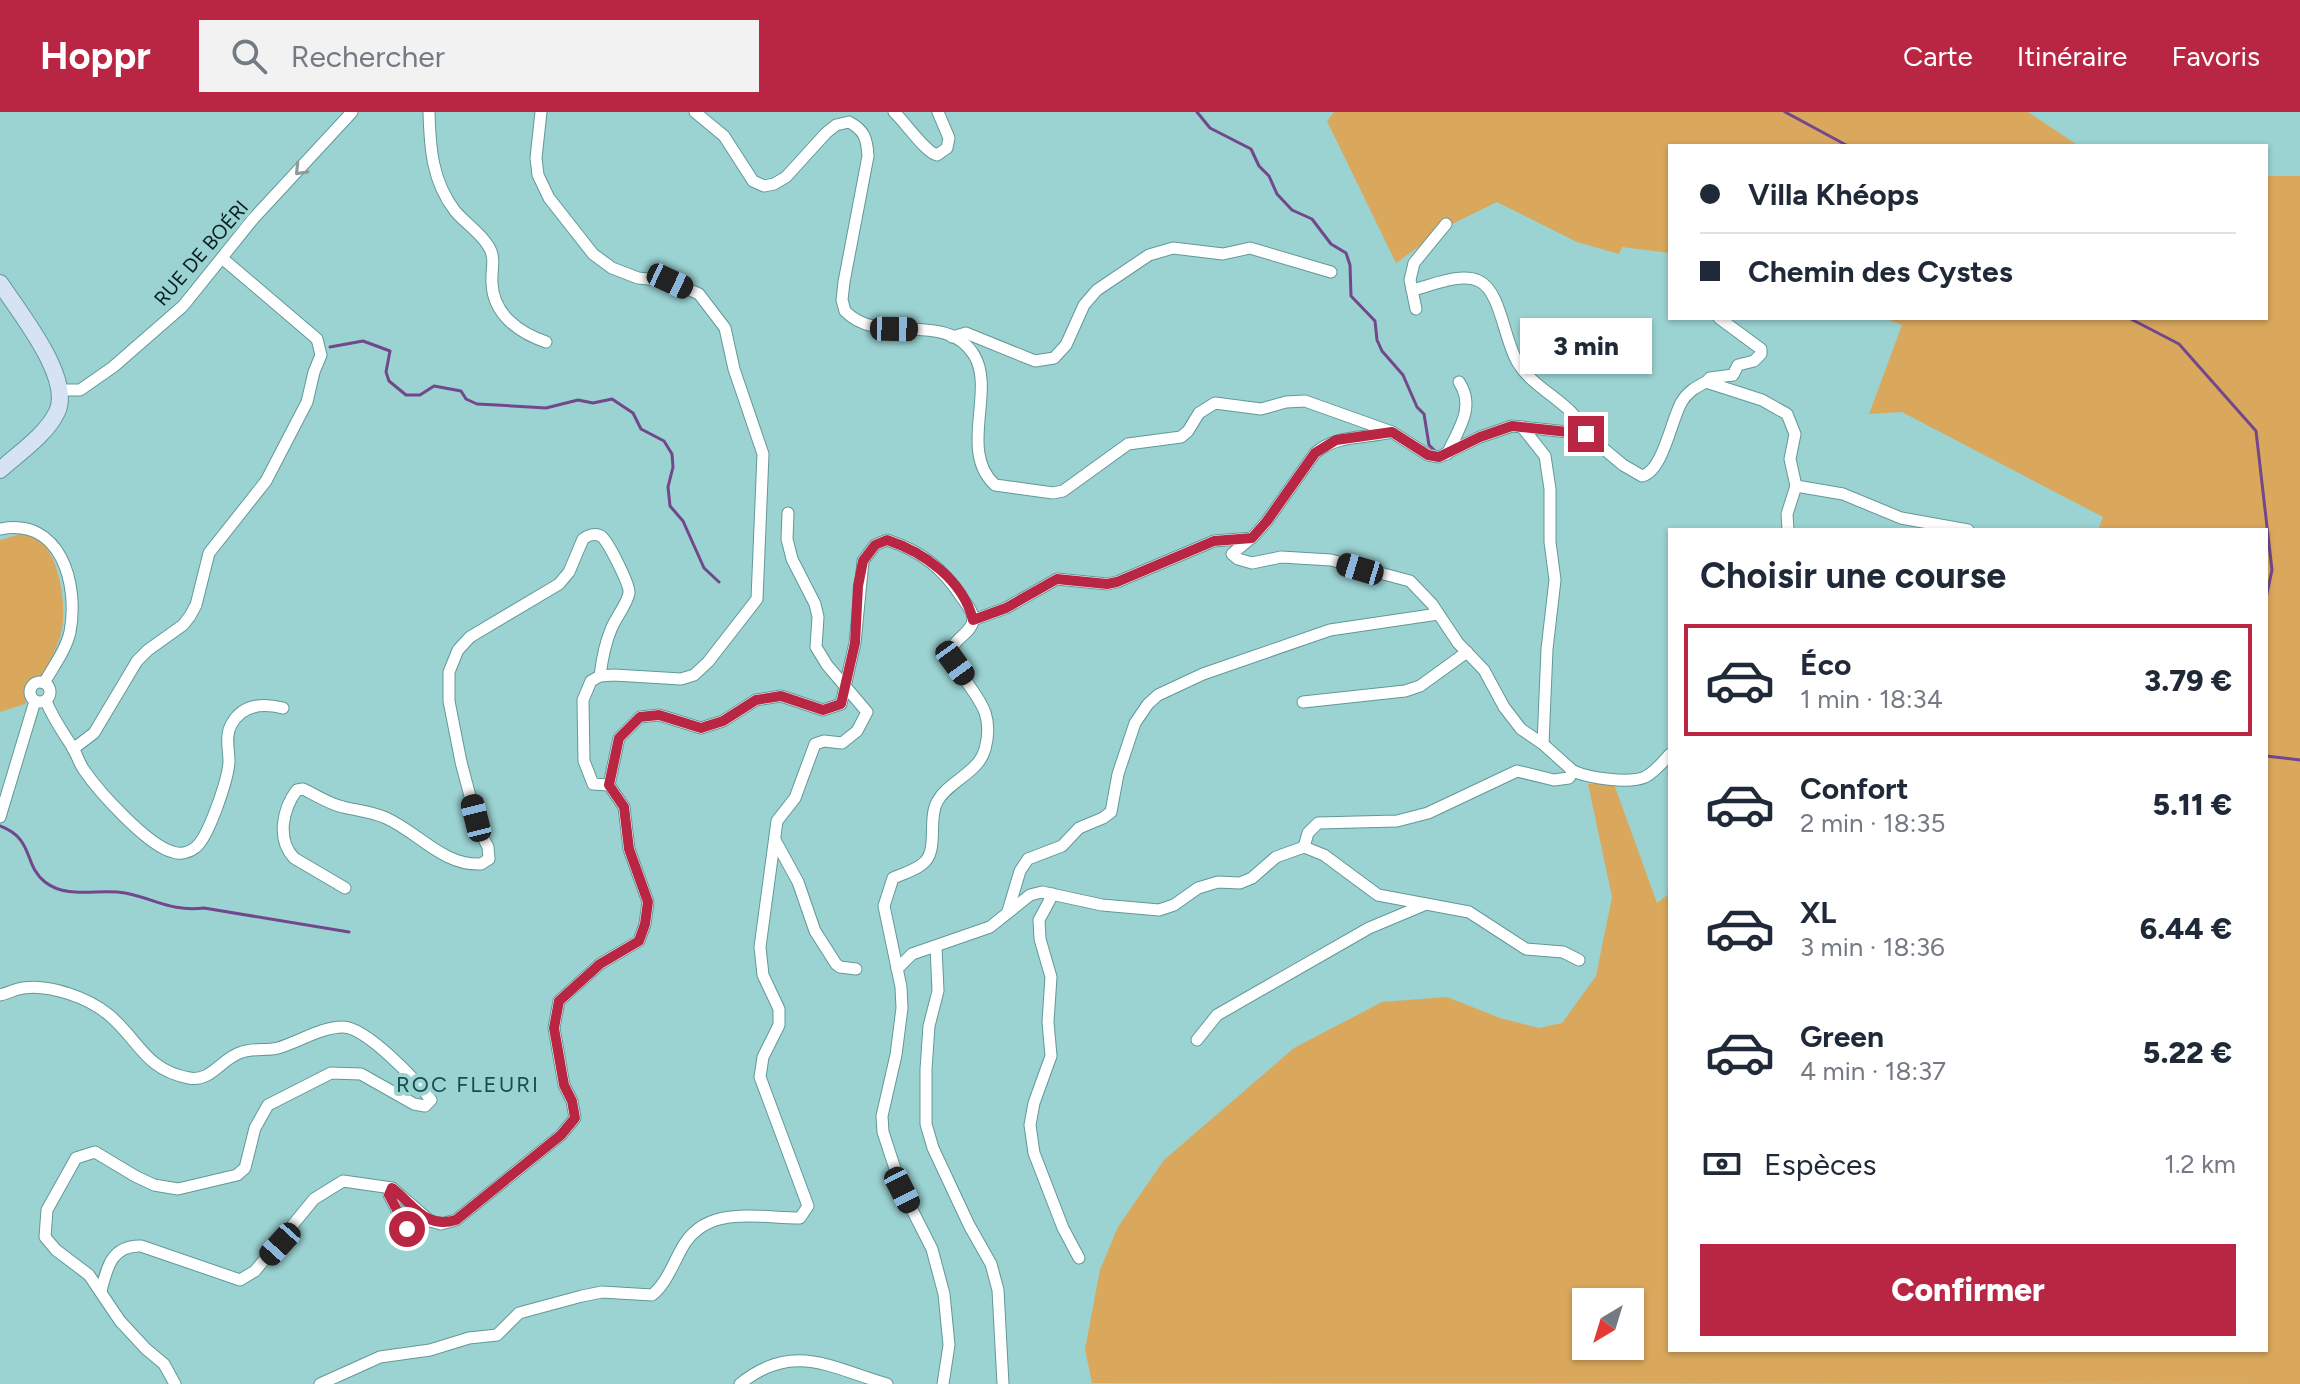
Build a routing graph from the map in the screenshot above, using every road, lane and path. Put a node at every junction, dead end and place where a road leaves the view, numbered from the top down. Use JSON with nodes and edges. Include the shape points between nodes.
{"nodes":[{"id":1,"x":352,"y":112,"type":"edge"},
{"id":2,"x":429,"y":112,"type":"edge"},
{"id":3,"x":541,"y":112,"type":"edge"},
{"id":4,"x":695,"y":112,"type":"edge"},
{"id":5,"x":894,"y":112,"type":"edge"},
{"id":6,"x":938,"y":112,"type":"edge"},
{"id":7,"x":851,"y":117,"type":"edge"},
{"id":8,"x":1446,"y":224,"type":"dead end"},
{"id":9,"x":222,"y":258,"type":"junction"},
{"id":10,"x":1331,"y":272,"type":"dead end"},
{"id":11,"x":0,"y":283,"type":"edge"},
{"id":12,"x":1412,"y":290,"type":"junction"},
{"id":13,"x":1416,"y":309,"type":"dead end"},
{"id":14,"x":1722,"y":320,"type":"edge"},
{"id":15,"x":952,"y":337,"type":"junction"},
{"id":16,"x":546,"y":342,"type":"dead end"},
{"id":17,"x":1459,"y":382,"type":"dead end"},
{"id":18,"x":1706,"y":382,"type":"junction"},
{"id":19,"x":60,"y":390,"type":"junction"},
{"id":20,"x":1522,"y":427,"type":"junction"},
{"id":21,"x":1392,"y":432,"type":"junction"},
{"id":22,"x":1586,"y":434,"type":"junction"},
{"id":23,"x":1447,"y":454,"type":"junction"},
{"id":24,"x":0,"y":470,"type":"edge"},
{"id":25,"x":1796,"y":486,"type":"junction"},
{"id":26,"x":788,"y":513,"type":"dead end"},
{"id":27,"x":1788,"y":528,"type":"edge"},
{"id":28,"x":1957,"y":528,"type":"edge"},
{"id":29,"x":0,"y":529,"type":"edge"},
{"id":30,"x":1252,"y":538,"type":"junction"},
{"id":31,"x":1438,"y":614,"type":"junction"},
{"id":32,"x":973,"y":620,"type":"junction"},
{"id":33,"x":1467,"y":652,"type":"junction"},
{"id":34,"x":600,"y":676,"type":"junction"},
{"id":35,"x":44,"y":683,"type":"junction"},
{"id":36,"x":846,"y":688,"type":"junction"},
{"id":37,"x":40,"y":701,"type":"junction"},
{"id":38,"x":1303,"y":702,"type":"dead end"},
{"id":39,"x":283,"y":708,"type":"dead end"},
{"id":40,"x":1543,"y":744,"type":"junction"},
{"id":41,"x":73,"y":749,"type":"junction"},
{"id":42,"x":1668,"y":756,"type":"edge"},
{"id":43,"x":1573,"y":771,"type":"junction"},
{"id":44,"x":609,"y":785,"type":"junction"},
{"id":45,"x":0,"y":817,"type":"edge"},
{"id":46,"x":774,"y":840,"type":"junction"},
{"id":47,"x":1304,"y":847,"type":"junction"},
{"id":48,"x":345,"y":888,"type":"dead end"},
{"id":49,"x":1053,"y":894,"type":"junction"},
{"id":50,"x":1424,"y":904,"type":"junction"},
{"id":51,"x":1008,"y":913,"type":"junction"},
{"id":52,"x":936,"y":947,"type":"junction"},
{"id":53,"x":1579,"y":960,"type":"dead end"},
{"id":54,"x":856,"y":969,"type":"dead end"},
{"id":55,"x":897,"y":969,"type":"junction"},
{"id":56,"x":0,"y":995,"type":"edge"},
{"id":57,"x":1197,"y":1040,"type":"dead end"},
{"id":58,"x":392,"y":1188,"type":"junction"},
{"id":59,"x":407,"y":1229,"type":"dead end"},
{"id":60,"x":1079,"y":1258,"type":"dead end"},
{"id":61,"x":101,"y":1291,"type":"junction"},
{"id":62,"x":175,"y":1384,"type":"edge"},
{"id":63,"x":320,"y":1384,"type":"edge"},
{"id":64,"x":740,"y":1384,"type":"edge"},
{"id":65,"x":887,"y":1384,"type":"edge"},
{"id":66,"x":943,"y":1384,"type":"edge"},
{"id":67,"x":1003,"y":1384,"type":"edge"}],
"edges":[{"from":1,"to":9,"type":"street","name":"RUE DE BOÉRI","one_way":true},
{"from":2,"to":16,"type":"street","via":[[437,179],[454,210],[489,246],[492,286],[502,313],[518,329]]},
{"from":3,"to":34,"type":"street","via":[[536,158],[549,198],[593,254],[612,268],[638,278],[670,281],[699,294],[725,328],[763,454],[757,599],[694,675]]},
{"from":4,"to":7,"type":"street","via":[[724,136],[753,181],[764,186],[786,177],[826,133]]},
{"from":5,"to":6,"type":"street","via":[[937,155],[947,148],[949,138]]},
{"from":7,"to":15,"type":"street","via":[[867,142],[868,156],[844,282],[845,311],[877,329],[937,331]]},
{"from":8,"to":12,"type":"street","via":[[1414,263]]},
{"from":9,"to":19,"type":"street","name":"RUE DE BOÉRI","via":[[183,306],[113,367],[80,390]]},
{"from":9,"to":41,"type":"street","via":[[317,339],[321,355],[307,402],[266,481],[209,553],[190,616],[137,661],[94,733]]},
{"from":10,"to":15,"type":"street","via":[[1250,248],[1223,254],[1173,248],[1149,255],[1097,290],[1054,358],[1035,361],[966,333]]},
{"from":11,"to":19,"type":"main road","via":[[55,368]]},
{"from":12,"to":13,"type":"street"},
{"from":12,"to":22,"type":"street","via":[[1456,279],[1488,287],[1518,364],[1577,418]]},
{"from":14,"to":18,"type":"street","via":[[1761,354],[1738,365],[1733,375]]},
{"from":15,"to":21,"type":"street","via":[[974,355],[979,371],[978,441],[983,468],[995,485],[1063,491],[1128,444],[1181,437],[1199,413],[1215,403],[1261,409],[1305,401]]},
{"from":17,"to":23,"type":"street","via":[[1467,409]]},
{"from":18,"to":22,"type":"street","via":[[1681,402],[1648,474],[1635,473]]},
{"from":18,"to":25,"type":"street","via":[[1787,414],[1795,434],[1790,459]]},
{"from":19,"to":24,"type":"main road","via":[[51,422]]},
{"from":20,"to":22,"type":"street"},
{"from":20,"to":23,"type":"street","via":[[1499,430]]},
{"from":20,"to":40,"type":"street","via":[[1545,456],[1550,489],[1555,580]]},
{"from":21,"to":23,"type":"street","via":[[1428,455]]},
{"from":21,"to":30,"type":"street","via":[[1325,445]]},
{"from":25,"to":27,"type":"street"},
{"from":25,"to":28,"type":"street","via":[[1843,494],[1901,518]]},
{"from":26,"to":36,"type":"street","via":[[792,559],[818,617],[816,647]]},
{"from":29,"to":35,"type":"street","via":[[16,526],[44,534],[61,556],[73,612],[69,637]]},
{"from":30,"to":31,"type":"street","via":[[1235,550],[1234,557],[1252,563],[1314,558],[1400,577],[1421,591]]},
{"from":30,"to":32,"type":"street","via":[[1214,541],[1117,582],[1057,579]]},
{"from":31,"to":33,"type":"street"},
{"from":31,"to":51,"type":"street","via":[[1330,630],[1158,695],[1135,723],[1111,812],[1023,865]]},
{"from":32,"to":36,"type":"street","via":[[948,576],[930,559],[887,540],[875,545],[863,561]]},
{"from":32,"to":55,"type":"street","via":[[952,653],[986,716],[984,753],[937,801],[927,860],[893,878],[884,906]]},
{"from":33,"to":38,"type":"street","via":[[1405,691]]},
{"from":33,"to":40,"type":"street","via":[[1521,729]]},
{"from":34,"to":44,"type":"street","via":[[591,681],[583,700],[584,761],[593,784]]},
{"from":34,"to":48,"type":"street","via":[[611,630],[629,593],[607,544],[602,537],[588,535],[559,584],[470,637],[449,672],[461,762],[489,859],[481,864],[459,862],[391,820],[297,790],[284,816],[287,851]]},
{"from":35,"to":37,"type":"street","via":[[50,693]]},
{"from":35,"to":37,"type":"street","via":[[30,689],[30,696]]},
{"from":36,"to":44,"type":"street","via":[[841,704],[823,710],[781,696],[756,700],[701,728],[659,715],[640,717],[619,738]]},
{"from":36,"to":46,"type":"street","via":[[867,712],[857,731],[842,743],[815,744],[795,798],[777,821]]},
{"from":37,"to":41,"type":"street"},
{"from":37,"to":45,"type":"street"},
{"from":39,"to":41,"type":"street","via":[[256,705],[231,724],[227,781],[197,846],[183,854],[140,830],[85,773]]},
{"from":40,"to":43,"type":"street"},
{"from":42,"to":43,"type":"street","via":[[1636,779]]},
{"from":43,"to":47,"type":"street","via":[[1569,778],[1554,780],[1517,771],[1428,813],[1397,821],[1318,823]]},
{"from":44,"to":58,"type":"street","via":[[624,807],[629,849],[648,902],[639,941],[600,964],[559,1001],[554,1028],[575,1118],[456,1220],[430,1221]]},
{"from":46,"to":54,"type":"street","via":[[798,882],[815,931],[836,964]]},
{"from":46,"to":63,"type":"street","via":[[760,947],[779,1025],[763,1057],[760,1077],[808,1206],[800,1218],[709,1220],[687,1239],[652,1295],[582,1296],[519,1313],[497,1335],[380,1357]]},
{"from":47,"to":49,"type":"street","via":[[1276,857],[1252,878],[1198,888],[1159,910]]},
{"from":47,"to":50,"type":"street","via":[[1324,855],[1378,895]]},
{"from":49,"to":51,"type":"street","via":[[1030,895]]},
{"from":49,"to":60,"type":"street","via":[[1039,920],[1051,977],[1051,1056],[1030,1125],[1034,1153]]},
{"from":50,"to":53,"type":"street","via":[[1469,912],[1526,949],[1563,952]]},
{"from":50,"to":57,"type":"street","via":[[1369,928],[1217,1015]]},
{"from":51,"to":52,"type":"street","via":[[990,927]]},
{"from":52,"to":55,"type":"street","via":[[912,954]]},
{"from":52,"to":67,"type":"street","via":[[938,991],[928,1040],[926,1124],[991,1264],[998,1290]]},
{"from":55,"to":66,"type":"street","via":[[902,1008],[883,1132],[902,1190],[932,1249],[944,1294],[949,1345]]},
{"from":56,"to":61,"type":"street","via":[[52,988],[91,1004],[109,1015],[153,1064],[194,1079],[208,1076],[241,1052],[276,1048],[343,1027],[360,1032],[431,1100],[425,1106],[414,1104],[361,1074],[331,1073],[268,1105],[237,1175],[178,1189],[154,1185],[95,1152],[76,1158],[47,1210],[45,1237]]},
{"from":58,"to":59,"type":"street","via":[[389,1195]]},
{"from":58,"to":61,"type":"street","via":[[343,1181],[314,1199],[255,1271],[240,1280],[141,1246],[127,1246],[106,1271]]},
{"from":61,"to":62,"type":"street"},
{"from":64,"to":65,"type":"street","via":[[800,1358]]}]}
